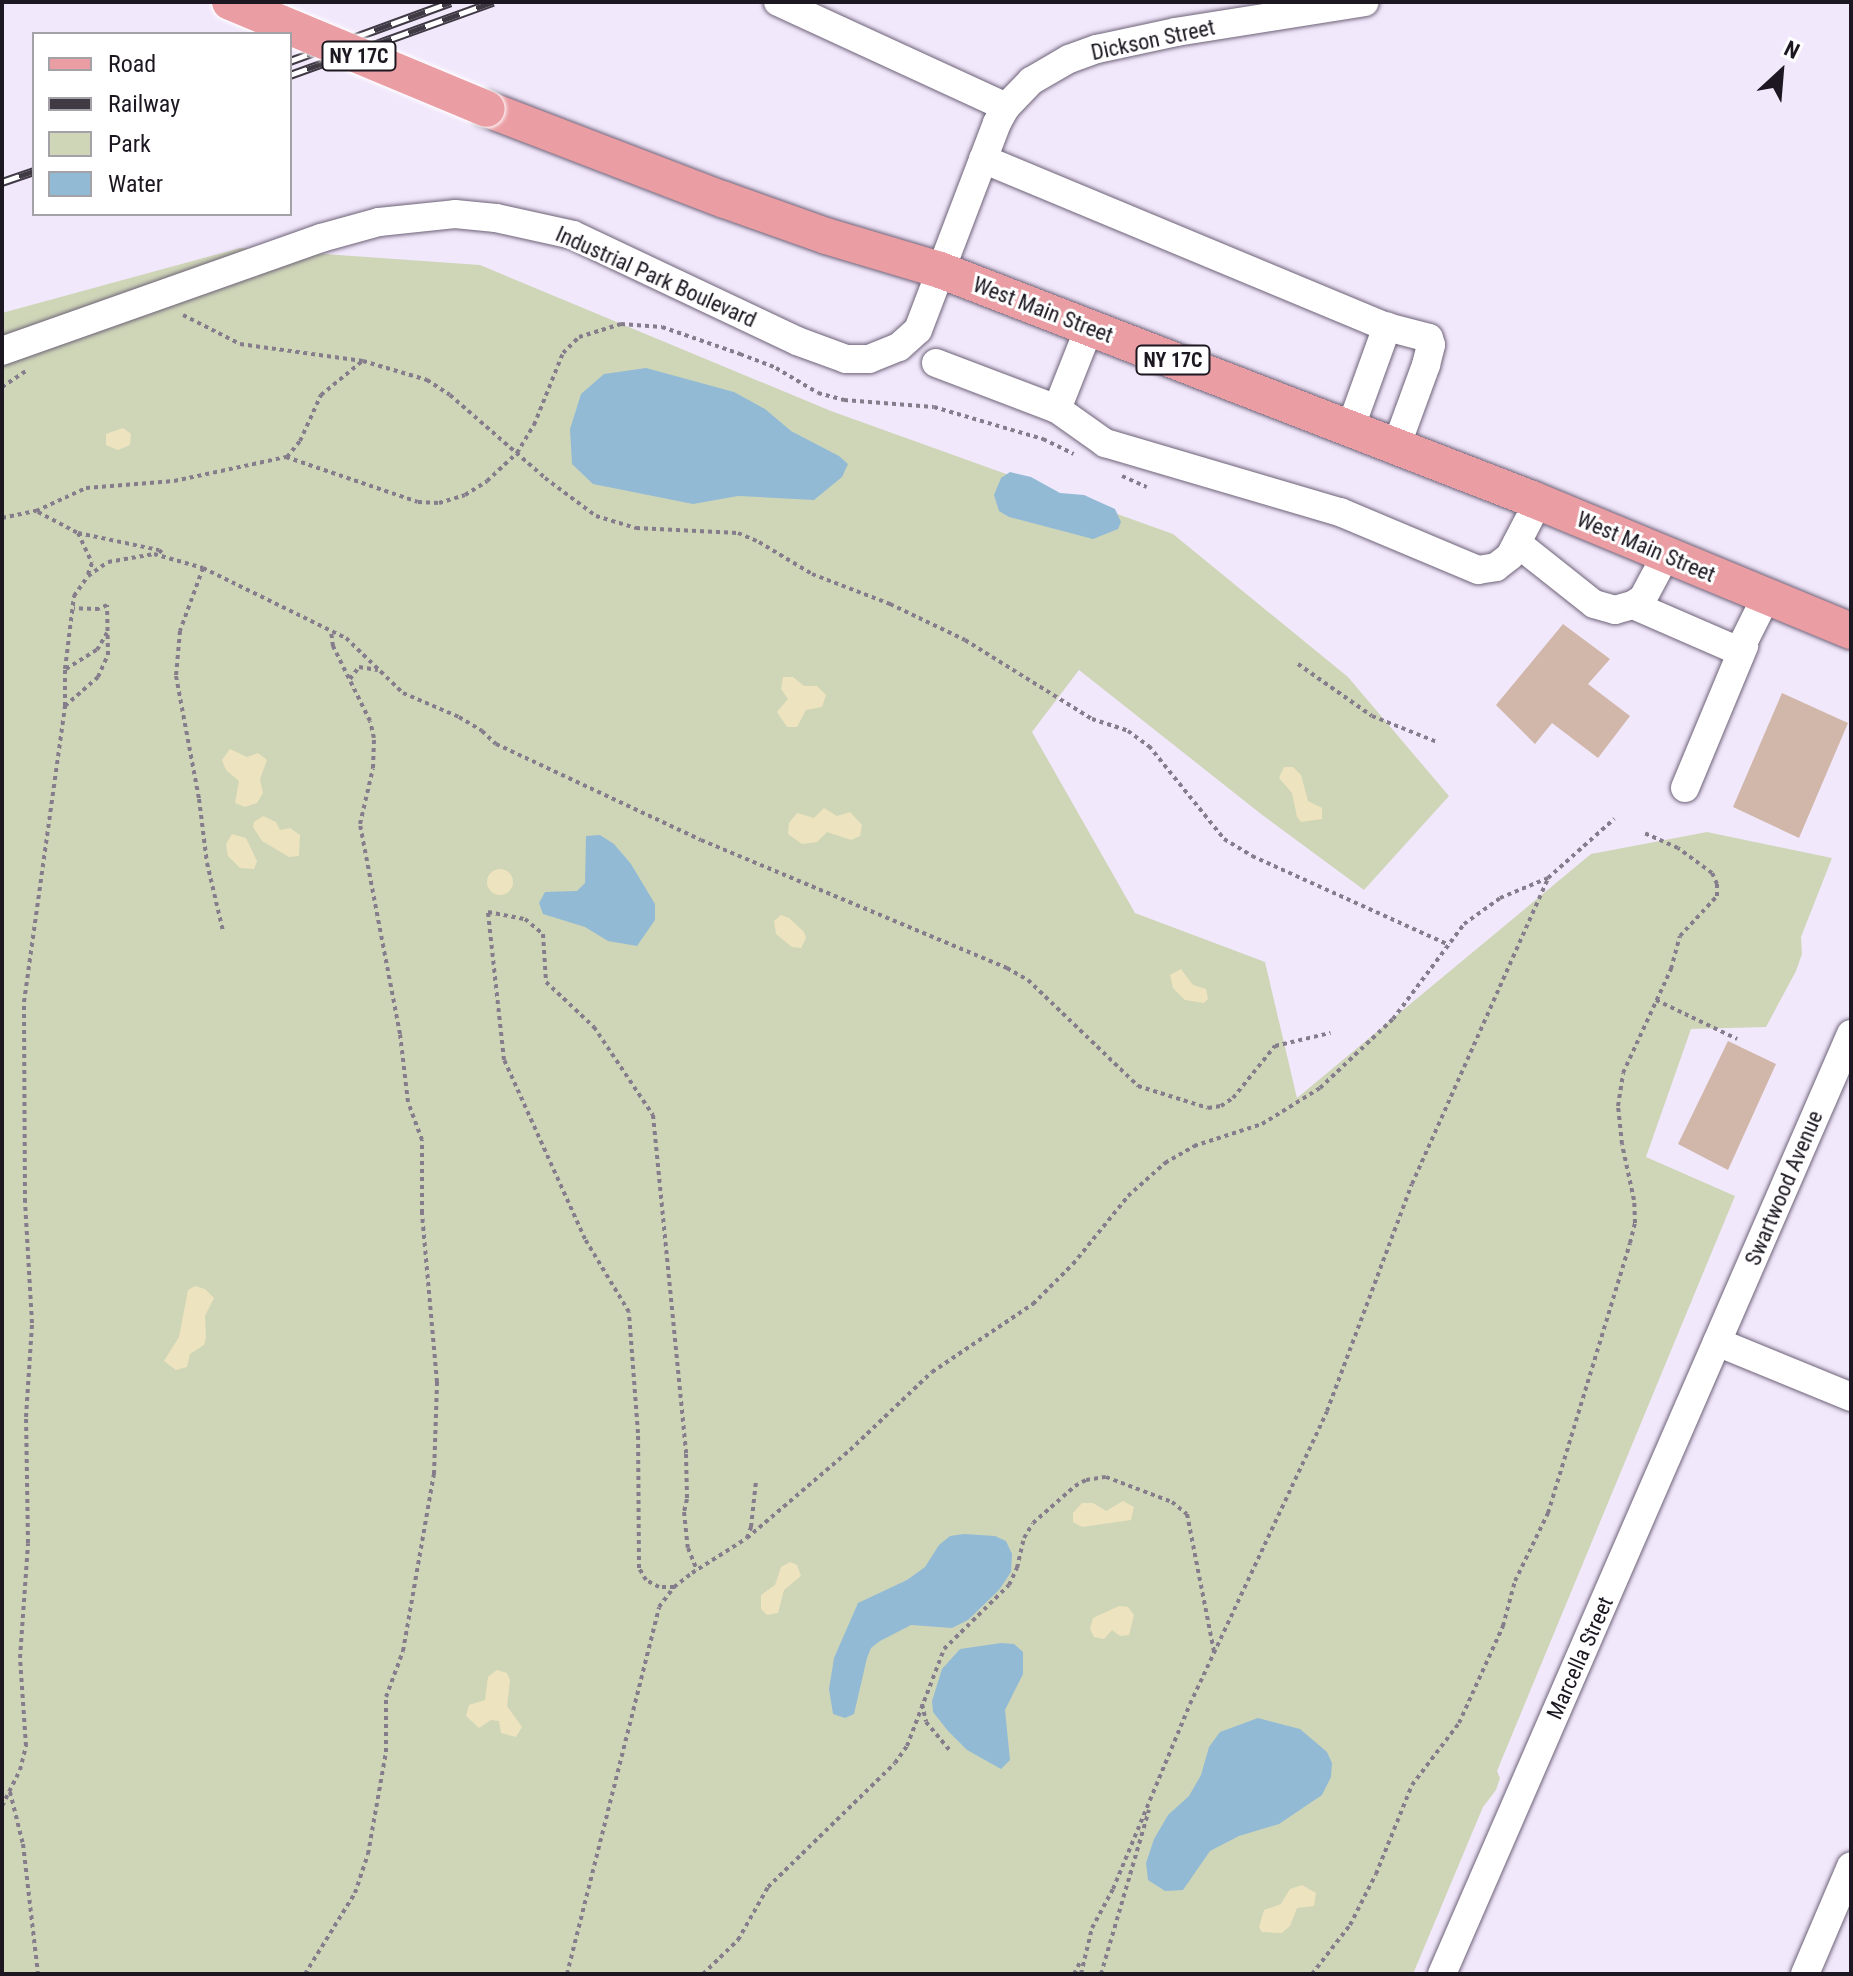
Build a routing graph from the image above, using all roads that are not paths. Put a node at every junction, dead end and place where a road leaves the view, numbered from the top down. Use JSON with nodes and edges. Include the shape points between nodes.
{"nodes":[{"id":1,"x":230,"y":2,"type":"edge"},
{"id":2,"x":778,"y":2,"type":"edge"},
{"id":3,"x":1365,"y":2,"type":"edge"},
{"id":4,"x":1006,"y":107,"type":"junction"},
{"id":5,"x":983,"y":159,"type":"junction"},
{"id":6,"x":940,"y":270,"type":"junction"},
{"id":7,"x":1387,"y":327,"type":"junction"},
{"id":8,"x":1089,"y":328,"type":"junction"},
{"id":9,"x":2,"y":351,"type":"edge"},
{"id":10,"x":936,"y":363,"type":"dead end"},
{"id":11,"x":1057,"y":409,"type":"junction"},
{"id":12,"x":1350,"y":429,"type":"junction"},
{"id":13,"x":1396,"y":447,"type":"junction"},
{"id":14,"x":1538,"y":502,"type":"junction"},
{"id":15,"x":1517,"y":543,"type":"junction"},
{"id":16,"x":1666,"y":555,"type":"junction"},
{"id":17,"x":1766,"y":597,"type":"junction"},
{"id":18,"x":1633,"y":605,"type":"junction"},
{"id":19,"x":1851,"y":631,"type":"edge"},
{"id":20,"x":1744,"y":646,"type":"junction"},
{"id":21,"x":1685,"y":788,"type":"dead end"},
{"id":22,"x":1851,"y":1034,"type":"edge"},
{"id":23,"x":1717,"y":1342,"type":"junction"},
{"id":24,"x":1851,"y":1397,"type":"edge"},
{"id":25,"x":1851,"y":1866,"type":"edge"},
{"id":26,"x":1442,"y":1974,"type":"edge"},
{"id":27,"x":1805,"y":1974,"type":"edge"}],
"edges":[{"from":1,"to":6,"type":"main road","name":"West Main Street","number":"NY 17C","bridge":true,"via":[[736,205]]},
{"from":2,"to":4,"type":"street"},
{"from":3,"to":4,"type":"street","name":"Dickson Street","via":[[1097,49],[1031,81]]},
{"from":4,"to":5,"type":"street","name":"Dickson Street"},
{"from":5,"to":6,"type":"street","name":"Dickson Street"},
{"from":5,"to":7,"type":"street"},
{"from":6,"to":8,"type":"main road","name":"West Main Street","number":"NY 17C"},
{"from":6,"to":9,"type":"street","name":"Industrial Park Boulevard","via":[[918,330],[899,347],[869,359],[846,359],[573,235],[496,218],[410,217],[321,238]]},
{"from":7,"to":12,"type":"street"},
{"from":7,"to":13,"type":"street","via":[[1418,333],[1431,345]]},
{"from":8,"to":11,"type":"street"},
{"from":8,"to":12,"type":"main road","name":"West Main Street","number":"NY 17C"},
{"from":10,"to":11,"type":"street"},
{"from":11,"to":15,"type":"street","via":[[1105,443],[1340,512],[1478,570],[1496,567]]},
{"from":12,"to":13,"type":"main road","name":"West Main Street","number":"NY 17C"},
{"from":13,"to":14,"type":"main road","name":"West Main Street","number":"NY 17C"},
{"from":14,"to":15,"type":"street"},
{"from":14,"to":16,"type":"main road","name":"West Main Street","number":"NY 17C"},
{"from":15,"to":18,"type":"street","via":[[1594,604],[1615,610]]},
{"from":16,"to":17,"type":"main road","name":"West Main Street","number":"NY 17C"},
{"from":16,"to":18,"type":"street","via":[[1652,585]]},
{"from":17,"to":19,"type":"main road","name":"West Main Street","number":"NY 17C"},
{"from":17,"to":20,"type":"street"},
{"from":18,"to":20,"type":"street","via":[[1734,649]]},
{"from":20,"to":21,"type":"street"},
{"from":22,"to":23,"type":"street","name":"Swartwood Avenue"},
{"from":23,"to":24,"type":"street"},
{"from":23,"to":26,"type":"street","name":"Marcella Street"},
{"from":25,"to":27,"type":"street"}]}
